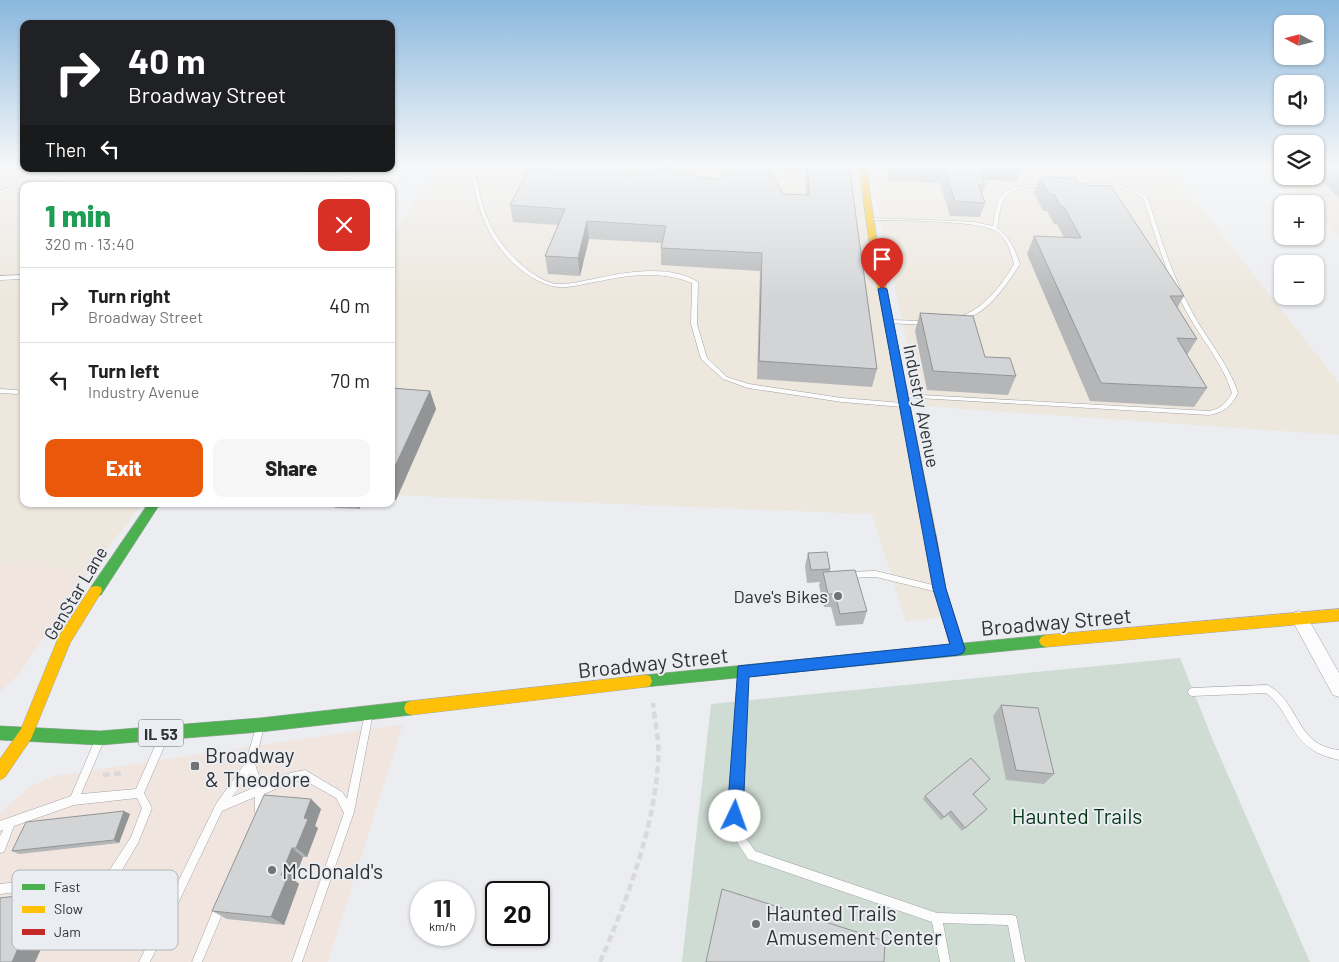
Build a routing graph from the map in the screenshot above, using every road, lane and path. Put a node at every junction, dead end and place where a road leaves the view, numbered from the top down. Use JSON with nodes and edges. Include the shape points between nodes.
{"nodes":[{"id":1,"x":484,"y":211,"type":"edge"},
{"id":2,"x":869,"y":211,"type":"edge"},
{"id":3,"x":999,"y":211,"type":"edge"},
{"id":4,"x":1150,"y":211,"type":"edge"},
{"id":5,"x":870,"y":219,"type":"junction"},
{"id":6,"x":995,"y":228,"type":"junction"},
{"id":7,"x":20,"y":277,"type":"edge"},
{"id":8,"x":0,"y":278,"type":"edge"},
{"id":9,"x":952,"y":320,"type":"edge"},
{"id":10,"x":889,"y":322,"type":"junction"},
{"id":11,"x":934,"y":323,"type":"edge"},
{"id":12,"x":0,"y":391,"type":"edge"},
{"id":13,"x":17,"y":392,"type":"dead end"},
{"id":14,"x":904,"y":401,"type":"junction"},
{"id":15,"x":152,"y":507,"type":"edge"},
{"id":16,"x":839,"y":575,"type":"edge"},
{"id":17,"x":940,"y":589,"type":"junction"},
{"id":18,"x":1339,"y":615,"type":"edge"},
{"id":19,"x":1299,"y":618,"type":"junction"},
{"id":20,"x":958,"y":649,"type":"junction"},
{"id":21,"x":743,"y":671,"type":"junction"},
{"id":22,"x":1339,"y":689,"type":"edge"},
{"id":23,"x":1192,"y":692,"type":"dead end"},
{"id":24,"x":653,"y":704,"type":"dead end"},
{"id":25,"x":369,"y":712,"type":"junction"},
{"id":26,"x":260,"y":725,"type":"junction"},
{"id":27,"x":0,"y":733,"type":"edge"},
{"id":28,"x":165,"y":733,"type":"junction"},
{"id":29,"x":26,"y":734,"type":"junction"},
{"id":30,"x":100,"y":738,"type":"junction"},
{"id":31,"x":1339,"y":755,"type":"edge"},
{"id":32,"x":250,"y":764,"type":"junction"},
{"id":33,"x":0,"y":772,"type":"edge"},
{"id":34,"x":125,"y":773,"type":"dead end"},
{"id":35,"x":103,"y":775,"type":"dead end"},
{"id":36,"x":259,"y":791,"type":"junction"},
{"id":37,"x":139,"y":793,"type":"junction"},
{"id":38,"x":74,"y":800,"type":"junction"},
{"id":39,"x":219,"y":807,"type":"junction"},
{"id":40,"x":349,"y":812,"type":"junction"},
{"id":41,"x":257,"y":819,"type":"edge"},
{"id":42,"x":11,"y":822,"type":"junction"},
{"id":43,"x":0,"y":826,"type":"edge"},
{"id":44,"x":0,"y":848,"type":"edge"},
{"id":45,"x":116,"y":870,"type":"edge"},
{"id":46,"x":227,"y":890,"type":"edge"},
{"id":47,"x":178,"y":892,"type":"edge"},
{"id":48,"x":937,"y":918,"type":"junction"},
{"id":49,"x":150,"y":950,"type":"edge"},
{"id":50,"x":144,"y":962,"type":"edge"},
{"id":51,"x":197,"y":962,"type":"edge"},
{"id":52,"x":297,"y":962,"type":"edge"},
{"id":53,"x":600,"y":962,"type":"edge"},
{"id":54,"x":945,"y":962,"type":"edge"},
{"id":55,"x":1020,"y":962,"type":"edge"}],
"edges":[{"from":1,"to":14,"type":"lane","via":[[504,250],[549,284],[572,285],[633,273],[658,272],[696,282],[694,324],[704,359],[725,378],[748,386],[842,400]]},
{"from":2,"to":5,"type":"main road","name":"Industry Avenue"},
{"from":3,"to":6,"type":"lane"},
{"from":4,"to":14,"type":"lane","via":[[1186,308],[1232,378],[1235,393],[1228,406],[1209,413]]},
{"from":5,"to":6,"type":"lane"},
{"from":5,"to":10,"type":"main road","name":"Industry Avenue"},
{"from":6,"to":9,"type":"lane","via":[[1009,242],[1017,264],[1003,287],[970,316]]},
{"from":7,"to":8,"type":"lane"},
{"from":10,"to":11,"type":"lane"},
{"from":10,"to":14,"type":"main road","name":"Industry Avenue"},
{"from":12,"to":13,"type":"lane"},
{"from":14,"to":17,"type":"main road","name":"Industry Avenue"},
{"from":15,"to":29,"type":"main road","name":"GenStar Lane","via":[[64,640]]},
{"from":16,"to":17,"type":"lane","via":[[876,574]]},
{"from":17,"to":20,"type":"main road","name":"Industry Avenue"},
{"from":18,"to":19,"type":"main road","name":"Broadway Street","number":"IL 53"},
{"from":19,"to":20,"type":"main road","name":"Broadway Street","number":"IL 53"},
{"from":19,"to":22,"type":"street"},
{"from":20,"to":21,"type":"main road","name":"Broadway Street","number":"IL 53"},
{"from":21,"to":25,"type":"main road","name":"Broadway Street","number":"IL 53"},
{"from":21,"to":48,"type":"lane","via":[[735,816],[738,836],[752,855]]},
{"from":23,"to":31,"type":"lane","via":[[1267,689],[1274,692],[1298,730],[1318,749]]},
{"from":24,"to":53,"type":"path","via":[[658,763],[651,805],[637,857]]},
{"from":25,"to":26,"type":"main road","name":"Broadway Street","number":"IL 53"},
{"from":25,"to":40,"type":"lane"},
{"from":26,"to":28,"type":"main road","name":"Broadway Street","number":"IL 53"},
{"from":26,"to":32,"type":"lane"},
{"from":27,"to":29,"type":"main road","name":"Broadway Street"},
{"from":28,"to":30,"type":"main road","name":"Broadway Street","number":"IL 53"},
{"from":28,"to":37,"type":"lane"},
{"from":29,"to":30,"type":"main road","name":"Broadway Street","number":"IL 53"},
{"from":29,"to":33,"type":"main road","name":"GenStar Lane"},
{"from":30,"to":38,"type":"lane"},
{"from":32,"to":36,"type":"lane"},
{"from":32,"to":39,"type":"lane"},
{"from":34,"to":35,"type":"path"},
{"from":36,"to":39,"type":"lane"},
{"from":36,"to":40,"type":"lane","via":[[290,778],[306,776],[339,796]]},
{"from":36,"to":41,"type":"lane","via":[[261,810]]},
{"from":37,"to":38,"type":"lane"},
{"from":37,"to":45,"type":"lane","via":[[147,808],[135,840]]},
{"from":38,"to":42,"type":"lane"},
{"from":39,"to":47,"type":"lane"},
{"from":40,"to":52,"type":"lane"},
{"from":42,"to":43,"type":"lane"},
{"from":42,"to":44,"type":"lane"},
{"from":46,"to":51,"type":"lane"},
{"from":48,"to":54,"type":"lane"},
{"from":48,"to":55,"type":"lane","via":[[1012,920]]},
{"from":49,"to":50,"type":"lane"}]}
